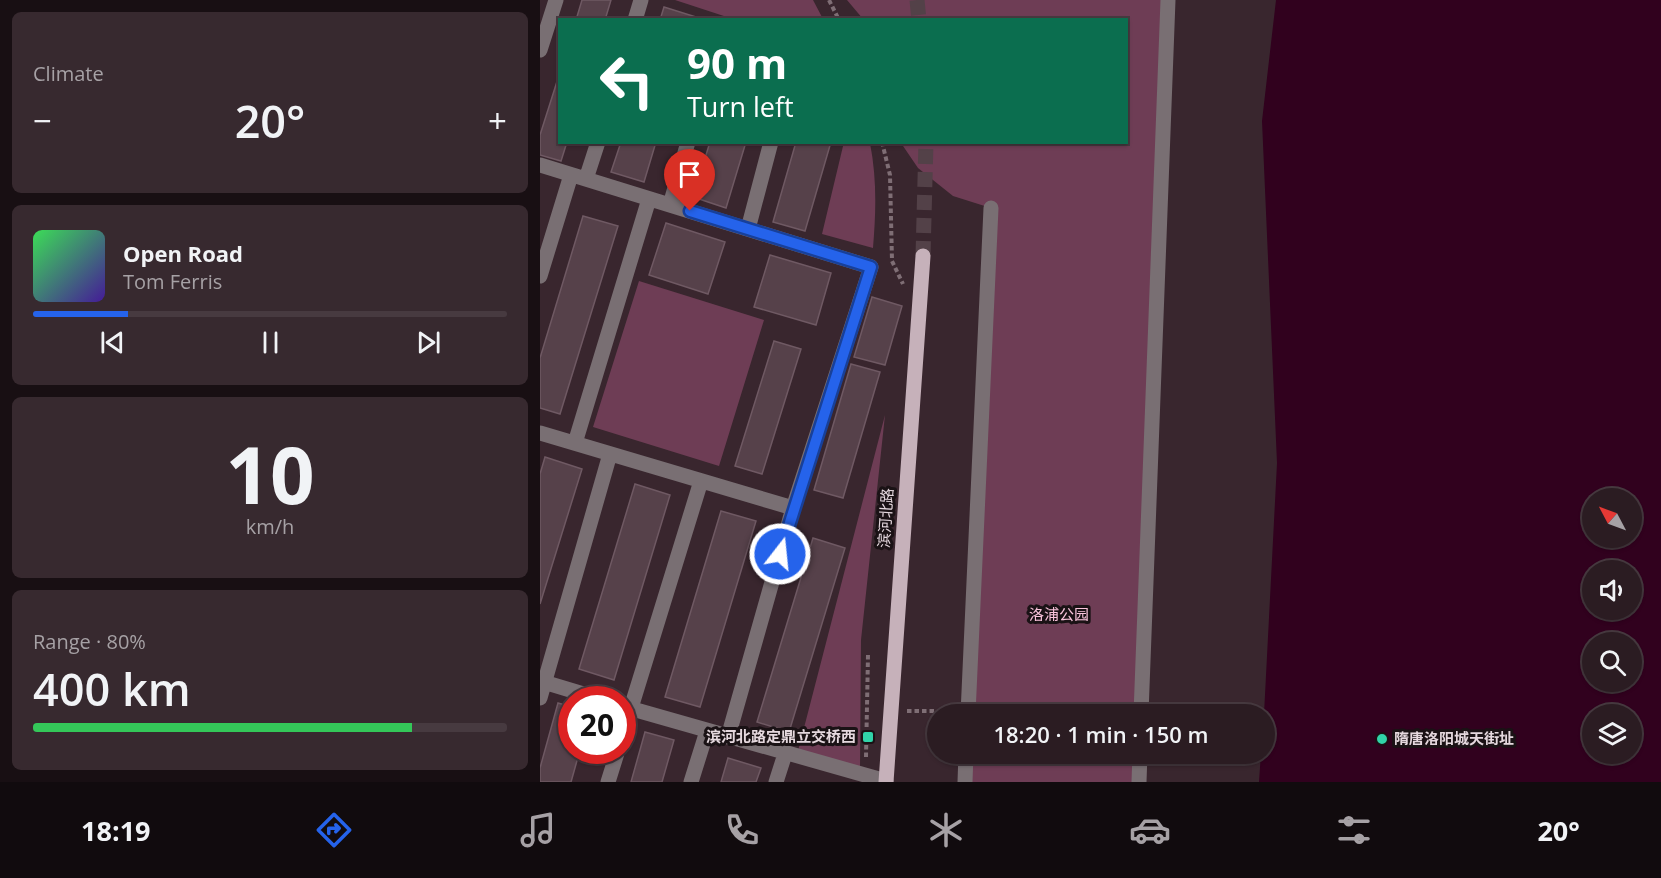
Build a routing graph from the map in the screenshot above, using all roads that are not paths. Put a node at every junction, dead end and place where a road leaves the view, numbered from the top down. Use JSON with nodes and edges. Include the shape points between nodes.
{"nodes":[{"id":1,"x":556,"y":0,"type":"edge"},
{"id":2,"x":641,"y":0,"type":"edge"},
{"id":3,"x":1168,"y":0,"type":"edge"},
{"id":4,"x":636,"y":18,"type":"edge"},
{"id":5,"x":540,"y":50,"type":"edge"},
{"id":6,"x":597,"y":144,"type":"edge"},
{"id":7,"x":687,"y":144,"type":"edge"},
{"id":8,"x":770,"y":144,"type":"edge"},
{"id":9,"x":540,"y":165,"type":"edge"},
{"id":10,"x":571,"y":175,"type":"junction"},
{"id":11,"x":586,"y":179,"type":"junction"},
{"id":12,"x":649,"y":199,"type":"junction"},
{"id":13,"x":670,"y":205,"type":"junction"},
{"id":14,"x":991,"y":208,"type":"dead end"},
{"id":15,"x":748,"y":229,"type":"junction"},
{"id":16,"x":923,"y":256,"type":"tunnel mouth"},
{"id":17,"x":540,"y":276,"type":"edge"},
{"id":18,"x":540,"y":433,"type":"edge"},
{"id":19,"x":574,"y":443,"type":"junction"},
{"id":20,"x":610,"y":454,"type":"junction"},
{"id":21,"x":701,"y":481,"type":"junction"},
{"id":22,"x":793,"y":508,"type":"junction"},
{"id":23,"x":542,"y":682,"type":"edge"},
{"id":24,"x":634,"y":686,"type":"edge"},
{"id":25,"x":558,"y":687,"type":"edge"},
{"id":26,"x":540,"y":698,"type":"edge"},
{"id":27,"x":968,"y":704,"type":"edge"},
{"id":28,"x":1141,"y":704,"type":"edge"},
{"id":29,"x":636,"y":710,"type":"edge"},
{"id":30,"x":707,"y":730,"type":"junction"},
{"id":31,"x":728,"y":737,"type":"junction"},
{"id":32,"x":785,"y":754,"type":"junction"},
{"id":33,"x":614,"y":764,"type":"edge"},
{"id":34,"x":966,"y":764,"type":"edge"},
{"id":35,"x":1139,"y":764,"type":"edge"},
{"id":36,"x":886,"y":781,"type":"edge"},
{"id":37,"x":608,"y":782,"type":"edge"},
{"id":38,"x":691,"y":782,"type":"edge"},
{"id":39,"x":776,"y":782,"type":"edge"},
{"id":40,"x":965,"y":782,"type":"edge"},
{"id":41,"x":1138,"y":782,"type":"edge"}],
"edges":[{"from":1,"to":5,"type":"street"},
{"from":2,"to":4,"type":"street"},
{"from":3,"to":28,"type":"street"},
{"from":6,"to":11,"type":"street"},
{"from":7,"to":13,"type":"street"},
{"from":8,"to":15,"type":"street"},
{"from":9,"to":10,"type":"street"},
{"from":10,"to":11,"type":"street"},
{"from":10,"to":17,"type":"street"},
{"from":11,"to":12,"type":"street"},
{"from":12,"to":13,"type":"street"},
{"from":12,"to":19,"type":"street"},
{"from":13,"to":15,"type":"street"},
{"from":14,"to":27,"type":"street"},
{"from":15,"to":22,"type":"street","via":[[871,267]]},
{"from":16,"to":36,"type":"main road","name":"滨河北路"},
{"from":18,"to":19,"type":"street"},
{"from":19,"to":20,"type":"street"},
{"from":20,"to":21,"type":"street"},
{"from":20,"to":23,"type":"street"},
{"from":21,"to":22,"type":"street"},
{"from":21,"to":24,"type":"street"},
{"from":22,"to":31,"type":"street"},
{"from":23,"to":25,"type":"street"},
{"from":23,"to":26,"type":"street"},
{"from":29,"to":30,"type":"street"},
{"from":30,"to":31,"type":"street"},
{"from":30,"to":38,"type":"street"},
{"from":31,"to":32,"type":"street"},
{"from":32,"to":36,"type":"street"},
{"from":32,"to":39,"type":"street"},
{"from":33,"to":37,"type":"street"},
{"from":34,"to":40,"type":"street"},
{"from":35,"to":41,"type":"street"}]}
